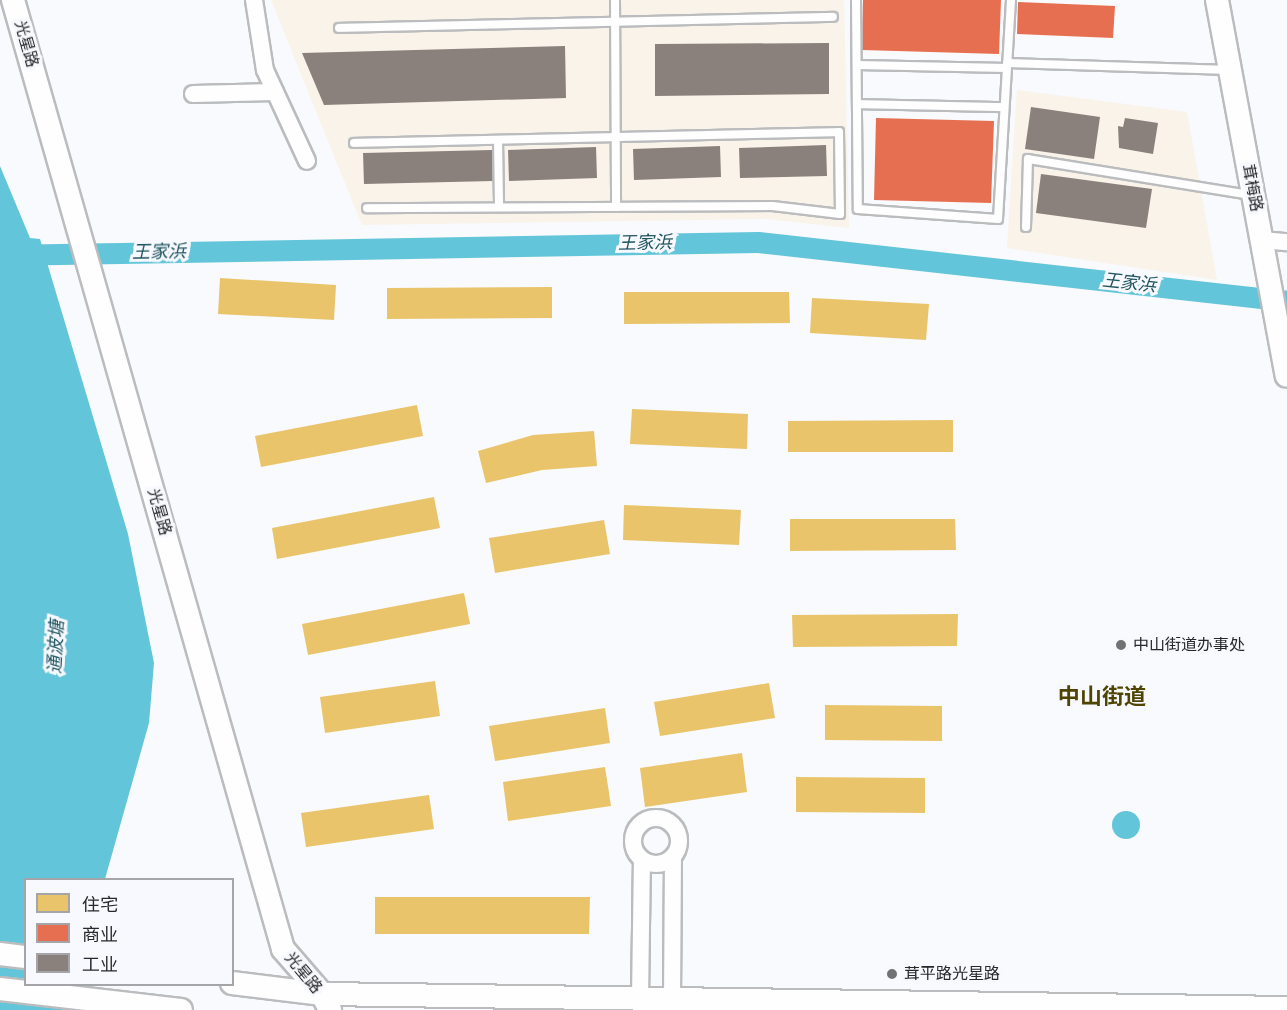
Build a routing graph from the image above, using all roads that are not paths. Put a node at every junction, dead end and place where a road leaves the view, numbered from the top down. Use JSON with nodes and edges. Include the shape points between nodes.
{"nodes":[{"id":1,"x":13,"y":0,"type":"edge"},
{"id":2,"x":254,"y":0,"type":"edge"},
{"id":3,"x":615,"y":0,"type":"edge"},
{"id":4,"x":856,"y":0,"type":"edge"},
{"id":5,"x":1011,"y":0,"type":"edge"},
{"id":6,"x":1217,"y":0,"type":"edge"},
{"id":7,"x":833,"y":17,"type":"dead end"},
{"id":8,"x":615,"y":22,"type":"junction"},
{"id":9,"x":339,"y":28,"type":"dead end"},
{"id":10,"x":857,"y":65,"type":"junction"},
{"id":11,"x":1007,"y":66,"type":"junction"},
{"id":12,"x":1230,"y":70,"type":"junction"},
{"id":13,"x":275,"y":92,"type":"junction"},
{"id":14,"x":193,"y":94,"type":"dead end"},
{"id":15,"x":857,"y":104,"type":"junction"},
{"id":16,"x":1004,"y":107,"type":"junction"},
{"id":17,"x":615,"y":137,"type":"junction"},
{"id":18,"x":498,"y":140,"type":"junction"},
{"id":19,"x":354,"y":143,"type":"dead end"},
{"id":20,"x":307,"y":161,"type":"dead end"},
{"id":21,"x":1254,"y":195,"type":"junction"},
{"id":22,"x":499,"y":207,"type":"junction"},
{"id":23,"x":616,"y":207,"type":"junction"},
{"id":24,"x":367,"y":208,"type":"dead end"},
{"id":25,"x":1026,"y":227,"type":"dead end"},
{"id":26,"x":1262,"y":240,"type":"junction"},
{"id":27,"x":1287,"y":242,"type":"edge"},
{"id":28,"x":1284,"y":357,"type":"edge"},
{"id":29,"x":673,"y":858,"type":"junction"},
{"id":30,"x":642,"y":860,"type":"junction"},
{"id":31,"x":0,"y":954,"type":"edge"},
{"id":32,"x":24,"y":957,"type":"edge"},
{"id":33,"x":234,"y":983,"type":"edge"},
{"id":34,"x":0,"y":988,"type":"edge"},
{"id":35,"x":639,"y":999,"type":"junction"},
{"id":36,"x":672,"y":999,"type":"junction"},
{"id":37,"x":326,"y":1002,"type":"edge"},
{"id":38,"x":1287,"y":1008,"type":"edge"},
{"id":39,"x":181,"y":1010,"type":"edge"}],
"edges":[{"from":1,"to":37,"type":"street","name":"光星路","via":[[283,949]]},
{"from":2,"to":13,"type":"street","via":[[265,70]]},
{"from":3,"to":8,"type":"lane"},
{"from":4,"to":10,"type":"lane"},
{"from":5,"to":11,"type":"lane"},
{"from":6,"to":12,"type":"street","name":"茸梅路"},
{"from":7,"to":8,"type":"lane"},
{"from":8,"to":9,"type":"lane"},
{"from":8,"to":17,"type":"lane"},
{"from":10,"to":11,"type":"lane"},
{"from":10,"to":15,"type":"lane"},
{"from":11,"to":12,"type":"lane"},
{"from":11,"to":16,"type":"lane"},
{"from":12,"to":21,"type":"street","name":"茸梅路"},
{"from":13,"to":14,"type":"street"},
{"from":13,"to":20,"type":"street"},
{"from":15,"to":16,"type":"lane"},
{"from":15,"to":16,"type":"lane","via":[[858,209],[998,219]]},
{"from":17,"to":18,"type":"lane"},
{"from":17,"to":23,"type":"lane"},
{"from":17,"to":23,"type":"lane","via":[[839,132],[840,214],[772,206]]},
{"from":18,"to":19,"type":"lane"},
{"from":18,"to":22,"type":"lane"},
{"from":21,"to":25,"type":"lane","via":[[1028,159]]},
{"from":21,"to":26,"type":"street","name":"茸梅路"},
{"from":22,"to":23,"type":"lane"},
{"from":22,"to":24,"type":"lane"},
{"from":26,"to":27,"type":"street"},
{"from":26,"to":28,"type":"street","name":"茸梅路"},
{"from":29,"to":30,"type":"street","via":[[661,864]]},
{"from":29,"to":30,"type":"street","via":[[680,843],[676,828],[655,818],[640,824],[633,838]]},
{"from":29,"to":36,"type":"street"},
{"from":30,"to":35,"type":"street"},
{"from":31,"to":32,"type":"street"},
{"from":33,"to":37,"type":"street"},
{"from":34,"to":39,"type":"street"},
{"from":35,"to":36,"type":"street"},
{"from":35,"to":37,"type":"street"},
{"from":36,"to":38,"type":"street"}]}
